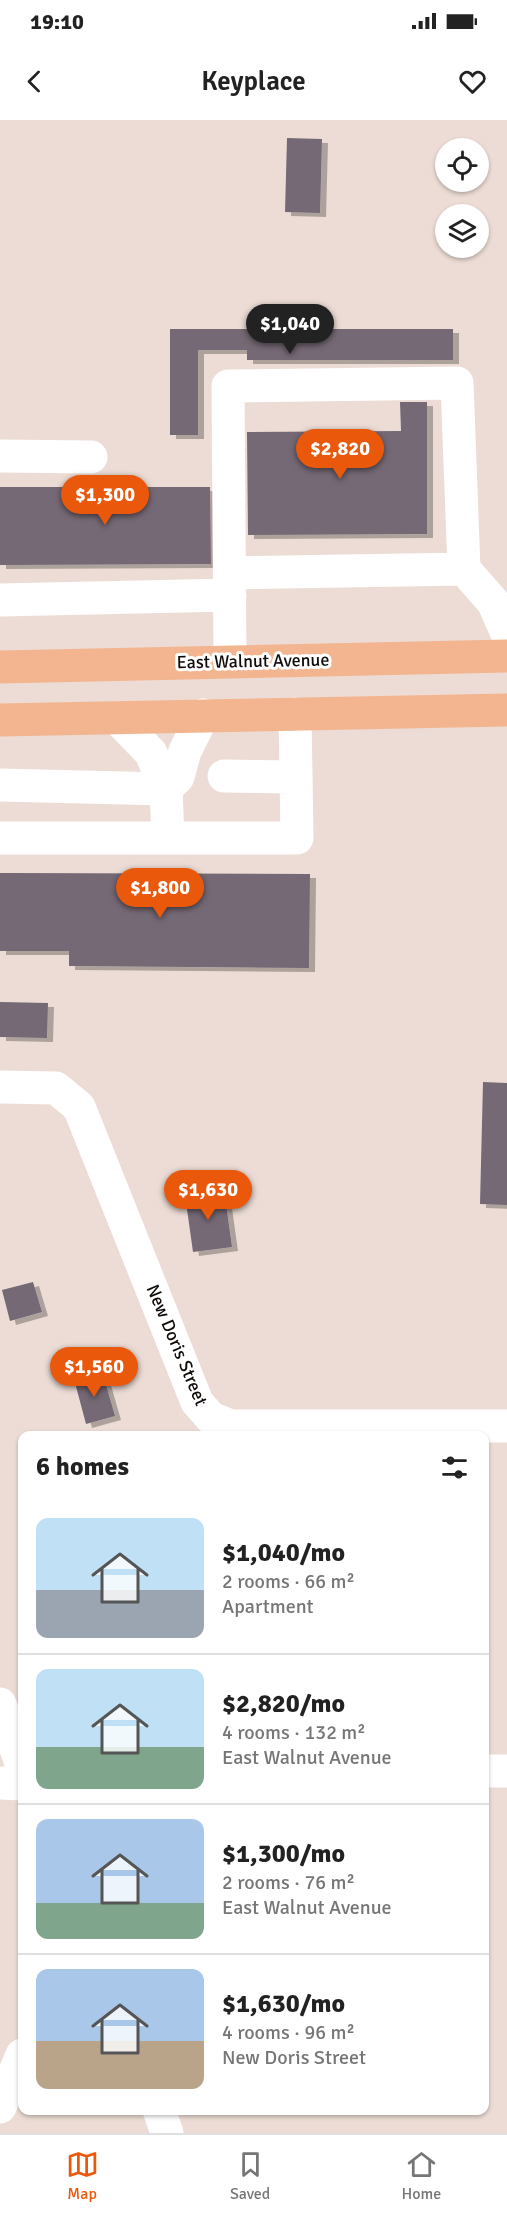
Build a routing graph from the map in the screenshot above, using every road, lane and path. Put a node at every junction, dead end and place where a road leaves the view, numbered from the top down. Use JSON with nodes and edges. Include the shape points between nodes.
{"nodes":[{"id":1,"x":0,"y":456,"type":"edge"},
{"id":2,"x":91,"y":457,"type":"dead end"},
{"id":3,"x":464,"y":570,"type":"junction"},
{"id":4,"x":230,"y":584,"type":"junction"},
{"id":5,"x":0,"y":600,"type":"edge"},
{"id":6,"x":507,"y":634,"type":"edge"},
{"id":7,"x":507,"y":656,"type":"edge"},
{"id":8,"x":231,"y":661,"type":"junction"},
{"id":9,"x":0,"y":667,"type":"edge"},
{"id":10,"x":507,"y":710,"type":"edge"},
{"id":11,"x":295,"y":714,"type":"junction"},
{"id":12,"x":203,"y":715,"type":"junction"},
{"id":13,"x":117,"y":718,"type":"junction"},
{"id":14,"x":0,"y":720,"type":"edge"},
{"id":15,"x":224,"y":776,"type":"dead end"},
{"id":16,"x":296,"y":777,"type":"junction"},
{"id":17,"x":0,"y":785,"type":"edge"},
{"id":18,"x":166,"y":789,"type":"junction"},
{"id":19,"x":0,"y":838,"type":"edge"},
{"id":20,"x":168,"y":838,"type":"junction"},
{"id":21,"x":0,"y":1087,"type":"edge"},
{"id":22,"x":507,"y":1426,"type":"edge"},
{"id":23,"x":368,"y":1431,"type":"edge"},
{"id":24,"x":0,"y":1704,"type":"edge"},
{"id":25,"x":18,"y":1755,"type":"edge"},
{"id":26,"x":489,"y":1771,"type":"edge"},
{"id":27,"x":507,"y":1771,"type":"edge"},
{"id":28,"x":0,"y":1783,"type":"edge"},
{"id":29,"x":18,"y":1784,"type":"edge"},
{"id":30,"x":18,"y":2064,"type":"edge"},
{"id":31,"x":0,"y":2107,"type":"edge"},
{"id":32,"x":161,"y":2115,"type":"edge"},
{"id":33,"x":167,"y":2133,"type":"edge"}],
"edges":[{"from":1,"to":2,"type":"street"},
{"from":3,"to":4,"type":"street"},
{"from":3,"to":4,"type":"street","via":[[457,382],[228,386]]},
{"from":3,"to":6,"type":"street","via":[[493,602]]},
{"from":4,"to":5,"type":"street"},
{"from":4,"to":8,"type":"street"},
{"from":7,"to":8,"type":"main road","name":"East Walnut Avenue"},
{"from":8,"to":9,"type":"main road","name":"East Walnut Avenue"},
{"from":10,"to":11,"type":"main road"},
{"from":11,"to":12,"type":"main road"},
{"from":11,"to":16,"type":"street"},
{"from":12,"to":13,"type":"main road"},
{"from":12,"to":18,"type":"street","via":[[185,750],[178,777]]},
{"from":13,"to":14,"type":"main road"},
{"from":13,"to":18,"type":"street","via":[[151,753]]},
{"from":15,"to":16,"type":"street"},
{"from":16,"to":20,"type":"street","via":[[297,838]]},
{"from":17,"to":18,"type":"street"},
{"from":18,"to":20,"type":"street"},
{"from":19,"to":20,"type":"street"},
{"from":21,"to":23,"type":"street","name":"New Doris Street","via":[[56,1088],[79,1107],[197,1402],[211,1418],[231,1426]]},
{"from":22,"to":23,"type":"street","name":"New Doris Street"},
{"from":24,"to":25,"type":"street"},
{"from":26,"to":27,"type":"street"},
{"from":28,"to":29,"type":"street"},
{"from":30,"to":31,"type":"street"},
{"from":32,"to":33,"type":"street"}]}
